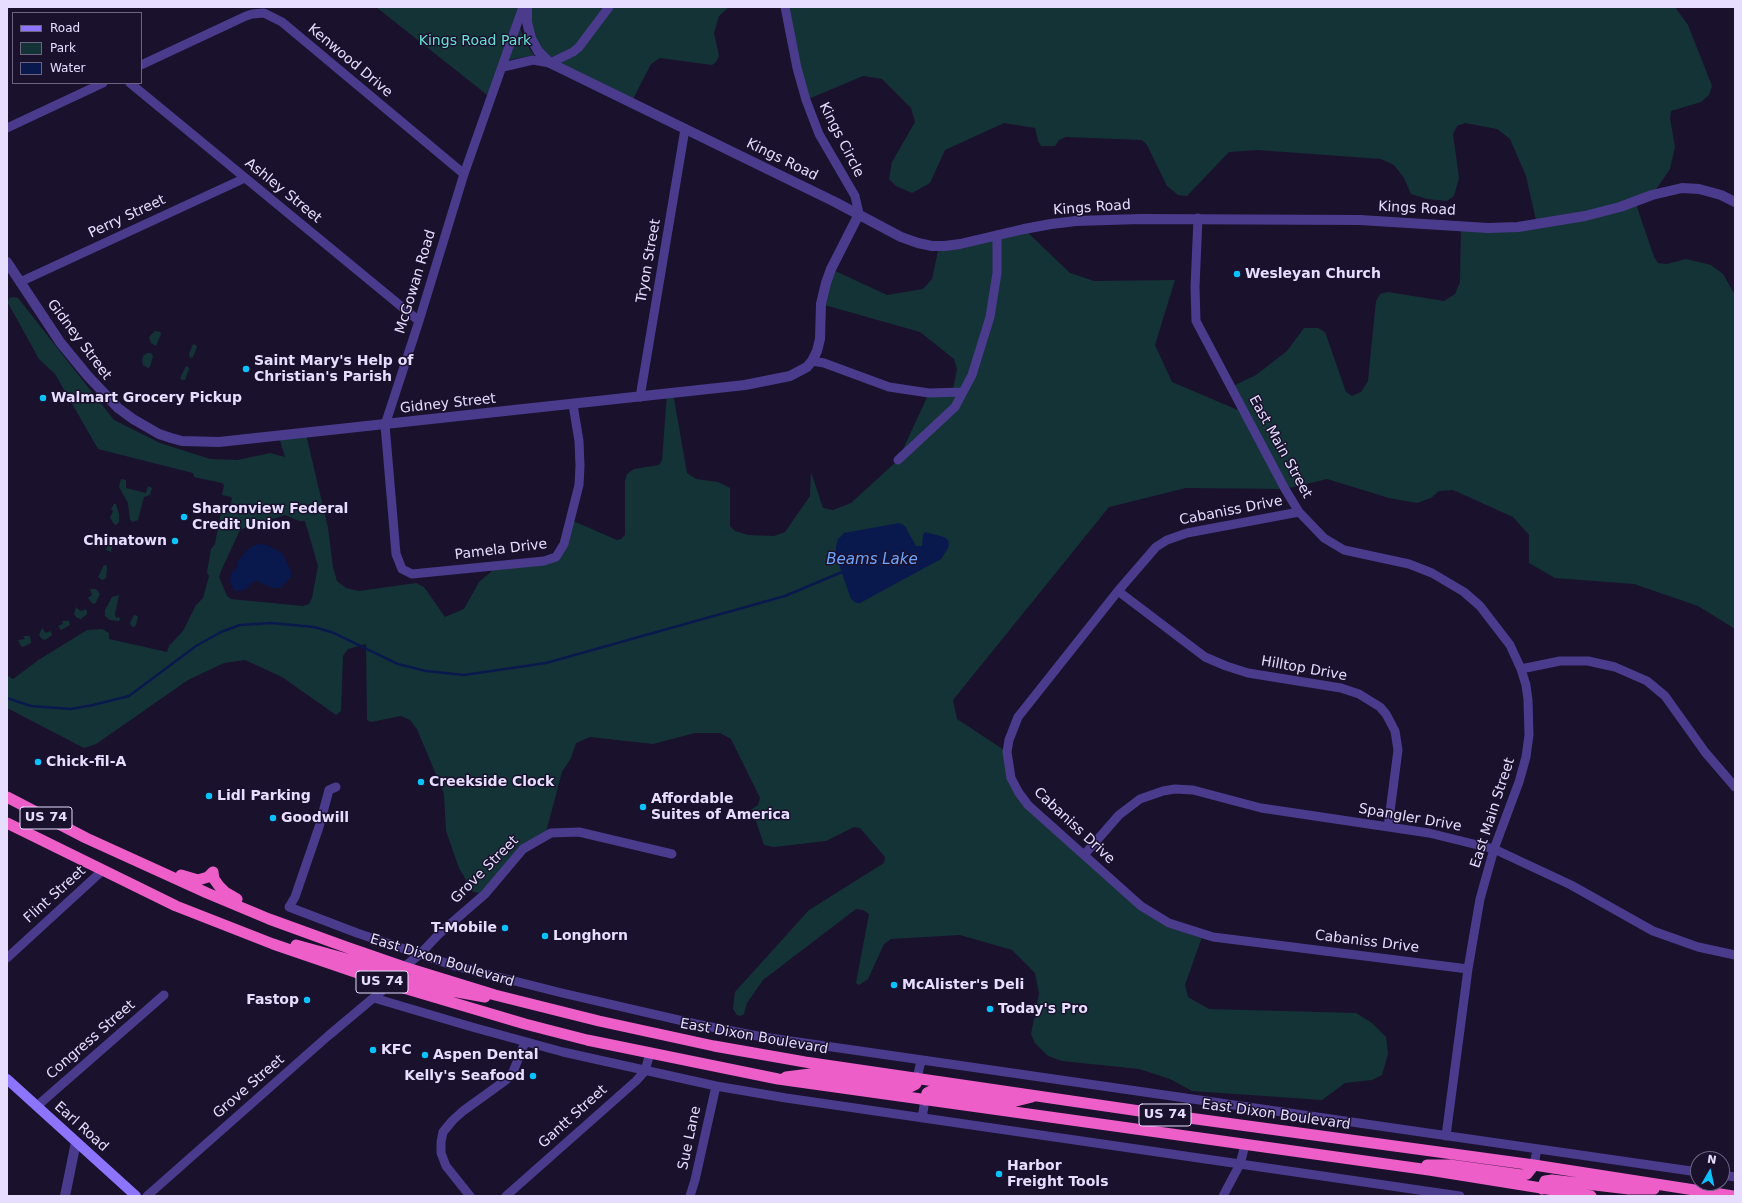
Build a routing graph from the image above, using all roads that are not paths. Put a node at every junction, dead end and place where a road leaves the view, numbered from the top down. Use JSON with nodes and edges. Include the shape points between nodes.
{"nodes":[{"id":1,"x":523,"y":7,"type":"edge"},
{"id":2,"x":527,"y":7,"type":"edge"},
{"id":3,"x":609,"y":7,"type":"edge"},
{"id":4,"x":785,"y":7,"type":"edge"},
{"id":5,"x":550,"y":63,"type":"junction"},
{"id":6,"x":142,"y":65,"type":"edge"},
{"id":7,"x":502,"y":67,"type":"junction"},
{"id":8,"x":101,"y":84,"type":"edge"},
{"id":9,"x":131,"y":84,"type":"edge"},
{"id":10,"x":7,"y":128,"type":"edge"},
{"id":11,"x":685,"y":129,"type":"junction"},
{"id":12,"x":464,"y":174,"type":"junction"},
{"id":13,"x":245,"y":178,"type":"junction"},
{"id":14,"x":1735,"y":202,"type":"edge"},
{"id":15,"x":859,"y":214,"type":"junction"},
{"id":16,"x":1198,"y":218,"type":"junction"},
{"id":17,"x":997,"y":235,"type":"junction"},
{"id":18,"x":7,"y":262,"type":"edge"},
{"id":19,"x":20,"y":282,"type":"junction"},
{"id":20,"x":419,"y":321,"type":"junction"},
{"id":21,"x":812,"y":361,"type":"junction"},
{"id":22,"x":963,"y":392,"type":"junction"},
{"id":23,"x":640,"y":397,"type":"junction"},
{"id":24,"x":573,"y":405,"type":"junction"},
{"id":25,"x":385,"y":425,"type":"junction"},
{"id":26,"x":898,"y":460,"type":"dead end"},
{"id":27,"x":1300,"y":512,"type":"junction"},
{"id":28,"x":412,"y":574,"type":"joint"},
{"id":29,"x":1118,"y":591,"type":"junction"},
{"id":30,"x":1521,"y":669,"type":"junction"},
{"id":31,"x":1735,"y":786,"type":"edge"},
{"id":32,"x":336,"y":787,"type":"dead end"},
{"id":33,"x":7,"y":798,"type":"edge"},
{"id":34,"x":7,"y":823,"type":"edge"},
{"id":35,"x":1388,"y":827,"type":"junction"},
{"id":36,"x":1494,"y":849,"type":"junction"},
{"id":37,"x":672,"y":854,"type":"dead end"},
{"id":38,"x":1084,"y":855,"type":"junction"},
{"id":39,"x":128,"y":857,"type":"junction"},
{"id":40,"x":103,"y":870,"type":"junction"},
{"id":41,"x":269,"y":919,"type":"junction"},
{"id":42,"x":273,"y":944,"type":"junction"},
{"id":43,"x":420,"y":954,"type":"junction"},
{"id":44,"x":1735,"y":955,"type":"edge"},
{"id":45,"x":7,"y":958,"type":"edge"},
{"id":46,"x":404,"y":967,"type":"junction"},
{"id":47,"x":1468,"y":969,"type":"junction"},
{"id":48,"x":390,"y":984,"type":"junction"},
{"id":49,"x":495,"y":994,"type":"junction"},
{"id":50,"x":164,"y":995,"type":"dead end"},
{"id":51,"x":374,"y":998,"type":"junction"},
{"id":52,"x":525,"y":1042,"type":"junction"},
{"id":53,"x":650,"y":1054,"type":"junction"},
{"id":54,"x":921,"y":1061,"type":"junction"},
{"id":55,"x":645,"y":1071,"type":"junction"},
{"id":56,"x":917,"y":1078,"type":"junction"},
{"id":57,"x":7,"y":1079,"type":"edge"},
{"id":58,"x":778,"y":1079,"type":"junction"},
{"id":59,"x":716,"y":1086,"type":"junction"},
{"id":60,"x":1036,"y":1095,"type":"junction"},
{"id":61,"x":925,"y":1100,"type":"junction"},
{"id":62,"x":37,"y":1106,"type":"junction"},
{"id":63,"x":922,"y":1118,"type":"junction"},
{"id":64,"x":1446,"y":1136,"type":"junction"},
{"id":65,"x":76,"y":1142,"type":"junction"},
{"id":66,"x":1245,"y":1145,"type":"junction"},
{"id":67,"x":1537,"y":1149,"type":"junction"},
{"id":68,"x":1240,"y":1164,"type":"junction"},
{"id":69,"x":1534,"y":1165,"type":"junction"},
{"id":70,"x":1410,"y":1168,"type":"junction"},
{"id":71,"x":1690,"y":1171,"type":"edge"},
{"id":72,"x":1671,"y":1187,"type":"junction"},
{"id":73,"x":1541,"y":1192,"type":"edge"},
{"id":74,"x":65,"y":1196,"type":"edge"},
{"id":75,"x":136,"y":1196,"type":"edge"},
{"id":76,"x":146,"y":1196,"type":"edge"},
{"id":77,"x":470,"y":1196,"type":"edge"},
{"id":78,"x":506,"y":1196,"type":"edge"},
{"id":79,"x":690,"y":1196,"type":"edge"},
{"id":80,"x":1223,"y":1196,"type":"edge"},
{"id":81,"x":1460,"y":1196,"type":"edge"},
{"id":82,"x":1591,"y":1196,"type":"edge"},
{"id":83,"x":1733,"y":1196,"type":"edge"}],
"edges":[{"from":1,"to":7,"type":"street","name":"McGowan Road"},
{"from":2,"to":5,"type":"street","name":"Kings Road","via":[[531,38],[538,51]]},
{"from":3,"to":5,"type":"street","via":[[573,52]]},
{"from":4,"to":15,"type":"street","name":"Kings Circle","via":[[806,100],[819,134],[855,196]]},
{"from":5,"to":7,"type":"street","via":[[533,60]]},
{"from":5,"to":11,"type":"street","name":"Kings Road"},
{"from":6,"to":12,"type":"street","name":"Kenwood Drive","via":[[246,16],[264,13],[282,22]]},
{"from":7,"to":12,"type":"street","name":"McGowan Road"},
{"from":8,"to":10,"type":"street"},
{"from":9,"to":13,"type":"street","name":"Ashley Street"},
{"from":11,"to":15,"type":"street","name":"Kings Road"},
{"from":11,"to":23,"type":"street","name":"Tryon Street"},
{"from":12,"to":20,"type":"street","name":"McGowan Road"},
{"from":13,"to":19,"type":"street","name":"Perry Street"},
{"from":13,"to":20,"type":"street","name":"Ashley Street"},
{"from":14,"to":16,"type":"street","name":"Kings Road","via":[[1699,189],[1674,189],[1585,216],[1518,228],[1381,221]]},
{"from":15,"to":17,"type":"street","name":"Kings Road","via":[[902,237],[932,246],[960,244]]},
{"from":15,"to":21,"type":"street","via":[[826,283],[821,304],[820,339]]},
{"from":16,"to":17,"type":"street","name":"Kings Road","via":[[1076,222]]},
{"from":16,"to":27,"type":"street","name":"East Main Street","via":[[1196,321]]},
{"from":17,"to":22,"type":"street","via":[[997,273],[990,317],[972,375]]},
{"from":18,"to":19,"type":"street","name":"Gidney Street"},
{"from":19,"to":25,"type":"street","name":"Gidney Street","via":[[60,342],[103,394],[133,419],[165,436],[182,441],[219,442]]},
{"from":20,"to":25,"type":"street","name":"McGowan Road"},
{"from":21,"to":22,"type":"street","via":[[890,387],[929,393]]},
{"from":21,"to":23,"type":"street","name":"Gidney Street","via":[[800,372],[762,383]]},
{"from":22,"to":26,"type":"street","via":[[955,407]]},
{"from":23,"to":24,"type":"street","name":"Gidney Street"},
{"from":24,"to":25,"type":"street","name":"Gidney Street"},
{"from":24,"to":28,"type":"street","name":"Pamela Drive","via":[[579,447],[580,485],[564,544],[556,557],[544,561]]},
{"from":25,"to":28,"type":"street","name":"McGowan Road","via":[[396,554],[400,568]]},
{"from":27,"to":29,"type":"street","name":"Cabaniss Drive","via":[[1175,537],[1156,547]]},
{"from":27,"to":30,"type":"street","name":"East Main Street","via":[[1324,538],[1344,550],[1409,564],[1432,573],[1464,592],[1480,606],[1503,635]]},
{"from":29,"to":35,"type":"street","name":"Hilltop Drive","via":[[1212,660],[1260,675],[1341,688],[1359,694],[1380,707],[1395,731],[1398,750]]},
{"from":29,"to":38,"type":"street","name":"Cabaniss Drive","via":[[1018,717],[1007,752],[1011,778],[1028,805]]},
{"from":30,"to":31,"type":"street","via":[[1560,662],[1588,661],[1615,667],[1647,681],[1665,696],[1705,752]]},
{"from":30,"to":36,"type":"street","name":"East Main Street","via":[[1528,700],[1529,735],[1526,758]]},
{"from":32,"to":43,"type":"street","name":"East Dixon Boulevard","via":[[329,790],[319,827],[295,897],[289,907]]},
{"from":33,"to":39,"type":"highway","name":"East Dixon Boulevard","number":"US 74"},
{"from":34,"to":40,"type":"highway","number":"US 74"},
{"from":35,"to":36,"type":"street","name":"Spangler Drive","via":[[1442,836]]},
{"from":35,"to":38,"type":"street","name":"Spangler Drive","via":[[1261,808],[1193,790],[1175,789],[1149,794],[1140,799],[1125,810]]},
{"from":36,"to":44,"type":"street","name":"Spangler Drive","via":[[1571,884],[1653,931],[1698,948]]},
{"from":36,"to":47,"type":"street","name":"East Main Street","via":[[1480,899]]},
{"from":37,"to":43,"type":"street","name":"Grove Street","via":[[579,832],[551,834],[523,849],[485,894]]},
{"from":38,"to":47,"type":"street","name":"Cabaniss Drive","via":[[1153,914],[1169,923],[1196,932],[1213,937]]},
{"from":39,"to":41,"type":"highway","name":"East Dixon Boulevard","number":"US 74"},
{"from":39,"to":41,"type":"highway","via":[[193,879],[206,878],[213,872],[215,881],[225,892],[267,914]]},
{"from":40,"to":42,"type":"highway","number":"US 74","via":[[176,906]]},
{"from":40,"to":45,"type":"street","name":"Flint Street"},
{"from":41,"to":46,"type":"highway","name":"East Dixon Boulevard","number":"US 74"},
{"from":42,"to":46,"type":"highway","via":[[300,946],[383,969],[395,970]]},
{"from":42,"to":48,"type":"highway","number":"US 74"},
{"from":43,"to":46,"type":"street","name":"Grove Street"},
{"from":43,"to":54,"type":"street","name":"East Dixon Boulevard","via":[[455,966],[696,1024]]},
{"from":46,"to":49,"type":"highway","name":"East Dixon Boulevard","number":"US 74"},
{"from":47,"to":64,"type":"street","name":"East Main Street"},
{"from":48,"to":49,"type":"highway","via":[[405,979],[483,997]]},
{"from":48,"to":51,"type":"street","name":"Grove Street"},
{"from":48,"to":53,"type":"highway","number":"US 74","via":[[525,1024]]},
{"from":49,"to":56,"type":"highway","name":"East Dixon Boulevard","number":"US 74","via":[[599,1021],[714,1046]]},
{"from":50,"to":62,"type":"street","name":"Congress Street"},
{"from":51,"to":52,"type":"street"},
{"from":51,"to":76,"type":"street","name":"Grove Street"},
{"from":52,"to":55,"type":"street"},
{"from":52,"to":77,"type":"street","via":[[513,1072],[506,1080],[463,1111],[443,1132],[441,1153],[446,1166]]},
{"from":53,"to":55,"type":"street","name":"Gantt Street"},
{"from":53,"to":58,"type":"highway","number":"US 74"},
{"from":54,"to":56,"type":"street"},
{"from":54,"to":64,"type":"street","name":"East Dixon Boulevard"},
{"from":55,"to":59,"type":"street"},
{"from":55,"to":78,"type":"street","name":"Gantt Street"},
{"from":56,"to":58,"type":"highway","via":[[916,1084],[910,1087],[810,1074]]},
{"from":56,"to":60,"type":"highway","name":"East Dixon Boulevard","number":"US 74"},
{"from":57,"to":62,"type":"main road","name":"Earl Road"},
{"from":58,"to":61,"type":"highway","number":"US 74"},
{"from":59,"to":63,"type":"street"},
{"from":59,"to":79,"type":"street","name":"Sue Lane","via":[[696,1180]]},
{"from":60,"to":61,"type":"highway","via":[[1012,1102],[931,1091],[927,1093]]},
{"from":60,"to":69,"type":"highway","name":"East Dixon Boulevard","number":"US 74"},
{"from":61,"to":63,"type":"street"},
{"from":61,"to":66,"type":"highway","number":"US 74"},
{"from":62,"to":65,"type":"main road","name":"Earl Road"},
{"from":63,"to":68,"type":"street"},
{"from":64,"to":67,"type":"street","name":"East Dixon Boulevard"},
{"from":65,"to":74,"type":"street"},
{"from":65,"to":75,"type":"main road","name":"Earl Road"},
{"from":66,"to":68,"type":"street"},
{"from":66,"to":70,"type":"highway","number":"US 74"},
{"from":67,"to":69,"type":"street"},
{"from":67,"to":71,"type":"street","name":"East Dixon Boulevard"},
{"from":68,"to":80,"type":"street"},
{"from":68,"to":81,"type":"street"},
{"from":69,"to":70,"type":"highway","via":[[1527,1174],[1522,1175],[1435,1164]]},
{"from":69,"to":72,"type":"highway","name":"East Dixon Boulevard","number":"US 74"},
{"from":70,"to":73,"type":"highway","number":"US 74"},
{"from":72,"to":73,"type":"highway","via":[[1640,1190],[1552,1180],[1545,1182]]},
{"from":72,"to":83,"type":"highway","name":"East Dixon Boulevard","number":"US 74"},
{"from":73,"to":82,"type":"highway","number":"US 74"}]}
